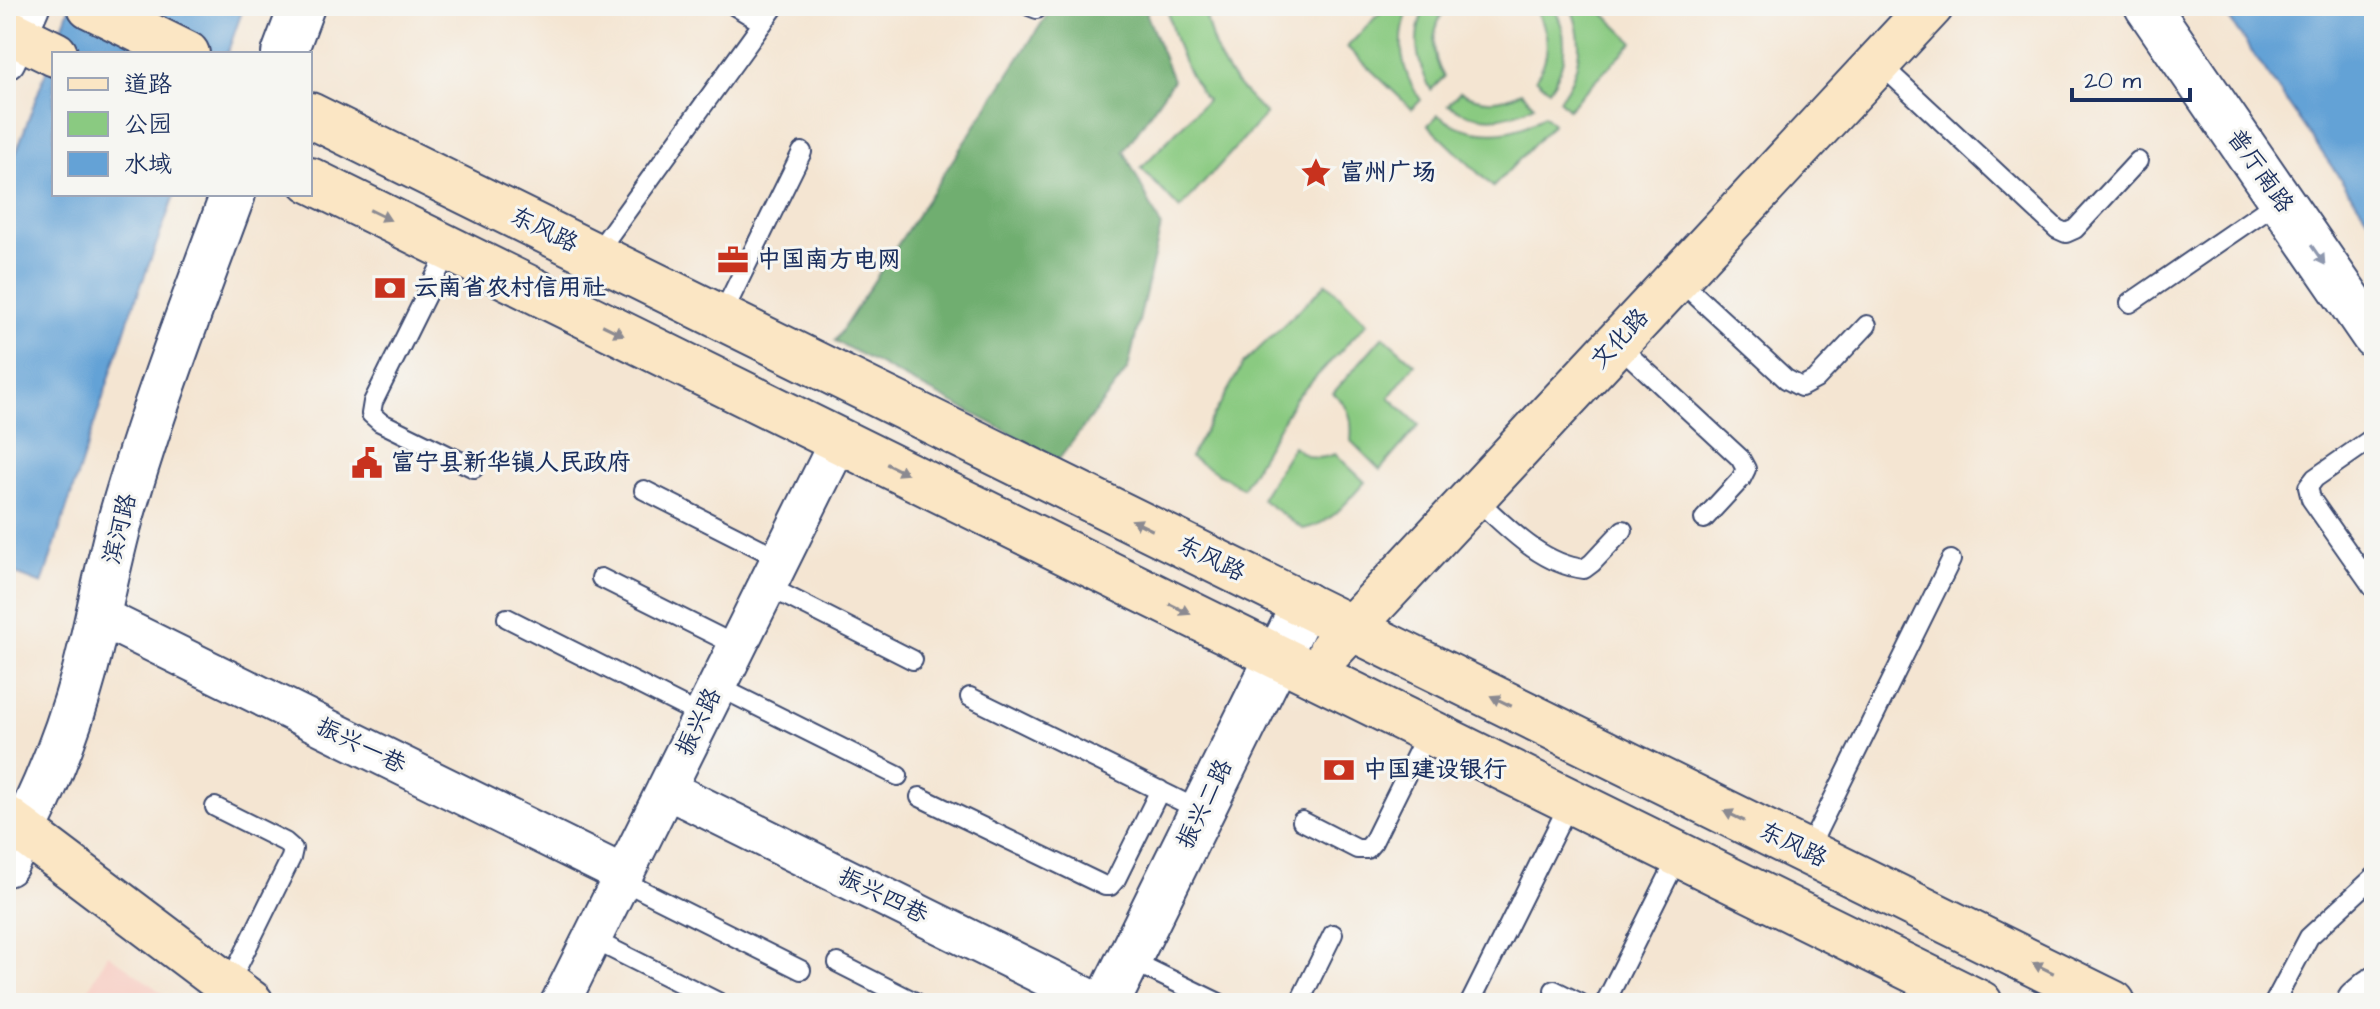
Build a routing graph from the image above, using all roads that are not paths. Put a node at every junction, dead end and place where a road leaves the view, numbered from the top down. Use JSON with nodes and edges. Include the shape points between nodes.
{"nodes":[{"id":1,"x":90,"y":6,"type":"edge"},
{"id":2,"x":302,"y":6,"type":"edge"},
{"id":3,"x":735,"y":6,"type":"edge"},
{"id":4,"x":775,"y":6,"type":"edge"},
{"id":5,"x":1029,"y":6,"type":"edge"},
{"id":6,"x":1040,"y":6,"type":"edge"},
{"id":7,"x":1931,"y":6,"type":"edge"},
{"id":8,"x":2147,"y":6,"type":"edge"},
{"id":9,"x":763,"y":23,"type":"junction"},
{"id":10,"x":183,"y":52,"type":"edge"},
{"id":11,"x":285,"y":52,"type":"edge"},
{"id":12,"x":1878,"y":62,"type":"junction"},
{"id":13,"x":312,"y":116,"type":"edge"},
{"id":14,"x":802,"y":152,"type":"dead end"},
{"id":15,"x":2138,"y":161,"type":"dead end"},
{"id":16,"x":312,"y":181,"type":"edge"},
{"id":17,"x":232,"y":196,"type":"edge"},
{"id":18,"x":2280,"y":200,"type":"junction"},
{"id":19,"x":449,"y":249,"type":"junction"},
{"id":20,"x":595,"y":255,"type":"junction"},
{"id":21,"x":1677,"y":278,"type":"junction"},
{"id":22,"x":2130,"y":303,"type":"dead end"},
{"id":23,"x":721,"y":317,"type":"junction"},
{"id":24,"x":1867,"y":325,"type":"dead end"},
{"id":25,"x":2374,"y":336,"type":"edge"},
{"id":26,"x":1616,"y":343,"type":"junction"},
{"id":27,"x":2374,"y":437,"type":"edge"},
{"id":28,"x":839,"y":441,"type":"junction"},
{"id":29,"x":474,"y":468,"type":"dead end"},
{"id":30,"x":644,"y":490,"type":"dead end"},
{"id":31,"x":1473,"y":496,"type":"junction"},
{"id":32,"x":1704,"y":519,"type":"dead end"},
{"id":33,"x":1623,"y":530,"type":"dead end"},
{"id":34,"x":1951,"y":560,"type":"dead end"},
{"id":35,"x":774,"y":572,"type":"junction"},
{"id":36,"x":601,"y":578,"type":"dead end"},
{"id":37,"x":2374,"y":589,"type":"edge"},
{"id":38,"x":1304,"y":604,"type":"junction"},
{"id":39,"x":99,"y":616,"type":"junction"},
{"id":40,"x":507,"y":618,"type":"dead end"},
{"id":41,"x":1350,"y":627,"type":"junction"},
{"id":42,"x":737,"y":646,"type":"junction"},
{"id":43,"x":913,"y":660,"type":"dead end"},
{"id":44,"x":1296,"y":666,"type":"junction"},
{"id":45,"x":970,"y":697,"type":"dead end"},
{"id":46,"x":710,"y":701,"type":"junction"},
{"id":47,"x":1428,"y":731,"type":"junction"},
{"id":48,"x":898,"y":776,"type":"dead end"},
{"id":49,"x":666,"y":789,"type":"junction"},
{"id":50,"x":1160,"y":790,"type":"junction"},
{"id":51,"x":920,"y":797,"type":"dead end"},
{"id":52,"x":1570,"y":802,"type":"junction"},
{"id":53,"x":215,"y":807,"type":"dead end"},
{"id":54,"x":1201,"y":811,"type":"junction"},
{"id":55,"x":1302,"y":821,"type":"dead end"},
{"id":56,"x":12,"y":838,"type":"edge"},
{"id":57,"x":1807,"y":852,"type":"junction"},
{"id":58,"x":1679,"y":855,"type":"junction"},
{"id":59,"x":622,"y":877,"type":"junction"},
{"id":60,"x":2374,"y":877,"type":"edge"},
{"id":61,"x":1333,"y":934,"type":"dead end"},
{"id":62,"x":592,"y":939,"type":"junction"},
{"id":63,"x":1128,"y":959,"type":"junction"},
{"id":64,"x":838,"y":963,"type":"dead end"},
{"id":65,"x":801,"y":970,"type":"dead end"},
{"id":66,"x":1554,"y":990,"type":"dead end"},
{"id":67,"x":2374,"y":990,"type":"edge"},
{"id":68,"x":239,"y":994,"type":"edge"},
{"id":69,"x":560,"y":1003,"type":"edge"},
{"id":70,"x":720,"y":1003,"type":"edge"},
{"id":71,"x":917,"y":1003,"type":"edge"},
{"id":72,"x":1099,"y":1003,"type":"edge"},
{"id":73,"x":1107,"y":1003,"type":"edge"},
{"id":74,"x":1219,"y":1003,"type":"edge"},
{"id":75,"x":1299,"y":1003,"type":"edge"},
{"id":76,"x":1470,"y":1003,"type":"edge"},
{"id":77,"x":1580,"y":1003,"type":"edge"},
{"id":78,"x":1605,"y":1003,"type":"edge"},
{"id":79,"x":1980,"y":1003,"type":"edge"},
{"id":80,"x":2113,"y":1003,"type":"edge"},
{"id":81,"x":2274,"y":1003,"type":"edge"},
{"id":82,"x":2359,"y":1003,"type":"edge"}],
"edges":[{"from":1,"to":10,"type":"main road"},
{"from":2,"to":11,"type":"street"},
{"from":3,"to":9,"type":"lane"},
{"from":4,"to":9,"type":"lane"},
{"from":5,"to":6,"type":"lane"},
{"from":7,"to":12,"type":"main road","name":"文化路"},
{"from":8,"to":18,"type":"street","name":"普厅南路"},
{"from":9,"to":20,"type":"lane"},
{"from":12,"to":15,"type":"lane","via":[[2066,233]]},
{"from":12,"to":21,"type":"main road","name":"文化路"},
{"from":13,"to":20,"type":"main road","name":"东风路"},
{"from":14,"to":23,"type":"lane"},
{"from":16,"to":19,"type":"main road","one_way":true},
{"from":17,"to":39,"type":"street","name":"滨河路","via":[[141,449]]},
{"from":18,"to":22,"type":"lane"},
{"from":18,"to":25,"type":"street","name":"普厅南路","one_way":true},
{"from":19,"to":28,"type":"main road","one_way":true},
{"from":19,"to":29,"type":"lane","via":[[371,414]]},
{"from":20,"to":23,"type":"main road","name":"东风路"},
{"from":21,"to":24,"type":"lane","via":[[1801,387],[1816,379]]},
{"from":21,"to":26,"type":"main road","name":"文化路"},
{"from":38,"to":23,"type":"main road","name":"东风路","one_way":true},
{"from":26,"to":31,"type":"main road","name":"文化路"},
{"from":26,"to":32,"type":"lane","via":[[1746,469]]},
{"from":27,"to":37,"type":"lane","via":[[2308,487],[2311,499]]},
{"from":28,"to":35,"type":"street","name":"振兴路"},
{"from":28,"to":44,"type":"main road","one_way":true},
{"from":30,"to":35,"type":"lane"},
{"from":31,"to":33,"type":"lane","via":[[1528,545],[1573,567],[1584,569]]},
{"from":31,"to":41,"type":"main road","name":"文化路"},
{"from":34,"to":57,"type":"lane"},
{"from":35,"to":42,"type":"street","name":"振兴路"},
{"from":35,"to":43,"type":"lane"},
{"from":36,"to":42,"type":"lane"},
{"from":38,"to":41,"type":"main road","name":"东风路"},
{"from":38,"to":44,"type":"street","name":"振兴二路"},
{"from":39,"to":56,"type":"street","name":"滨河路","via":[[65,734],[42,791]]},
{"from":39,"to":59,"type":"street","name":"振兴一巷"},
{"from":40,"to":46,"type":"lane"},
{"from":41,"to":44,"type":"main road","name":"文化路","via":[[1331,650]]},
{"from":57,"to":41,"type":"main road","name":"东风路","one_way":true},
{"from":42,"to":46,"type":"street","name":"振兴路"},
{"from":44,"to":47,"type":"main road"},
{"from":44,"to":54,"type":"street","name":"振兴二路"},
{"from":45,"to":50,"type":"lane"},
{"from":46,"to":48,"type":"lane"},
{"from":46,"to":49,"type":"street","name":"振兴路"},
{"from":47,"to":52,"type":"main road"},
{"from":47,"to":55,"type":"lane","via":[[1367,849]]},
{"from":49,"to":59,"type":"street","name":"振兴路"},
{"from":49,"to":72,"type":"street","name":"振兴四巷"},
{"from":50,"to":51,"type":"lane","via":[[1110,886]]},
{"from":50,"to":54,"type":"lane"},
{"from":52,"to":58,"type":"main road"},
{"from":52,"to":76,"type":"lane"},
{"from":53,"to":68,"type":"lane","via":[[293,849]]},
{"from":54,"to":63,"type":"street","name":"振兴二路"},
{"from":56,"to":68,"type":"main road"},
{"from":80,"to":57,"type":"main road","name":"东风路","one_way":true},
{"from":58,"to":78,"type":"lane"},
{"from":58,"to":79,"type":"main road","via":[[1922,983]]},
{"from":59,"to":62,"type":"street","name":"振兴路"},
{"from":59,"to":65,"type":"lane"},
{"from":60,"to":81,"type":"lane","via":[[2309,937]]},
{"from":61,"to":75,"type":"lane"},
{"from":62,"to":69,"type":"street","name":"振兴路"},
{"from":62,"to":70,"type":"lane"},
{"from":63,"to":73,"type":"street","name":"振兴二路"},
{"from":63,"to":74,"type":"lane"},
{"from":64,"to":71,"type":"lane"},
{"from":66,"to":77,"type":"lane"},
{"from":67,"to":82,"type":"street"}]}
